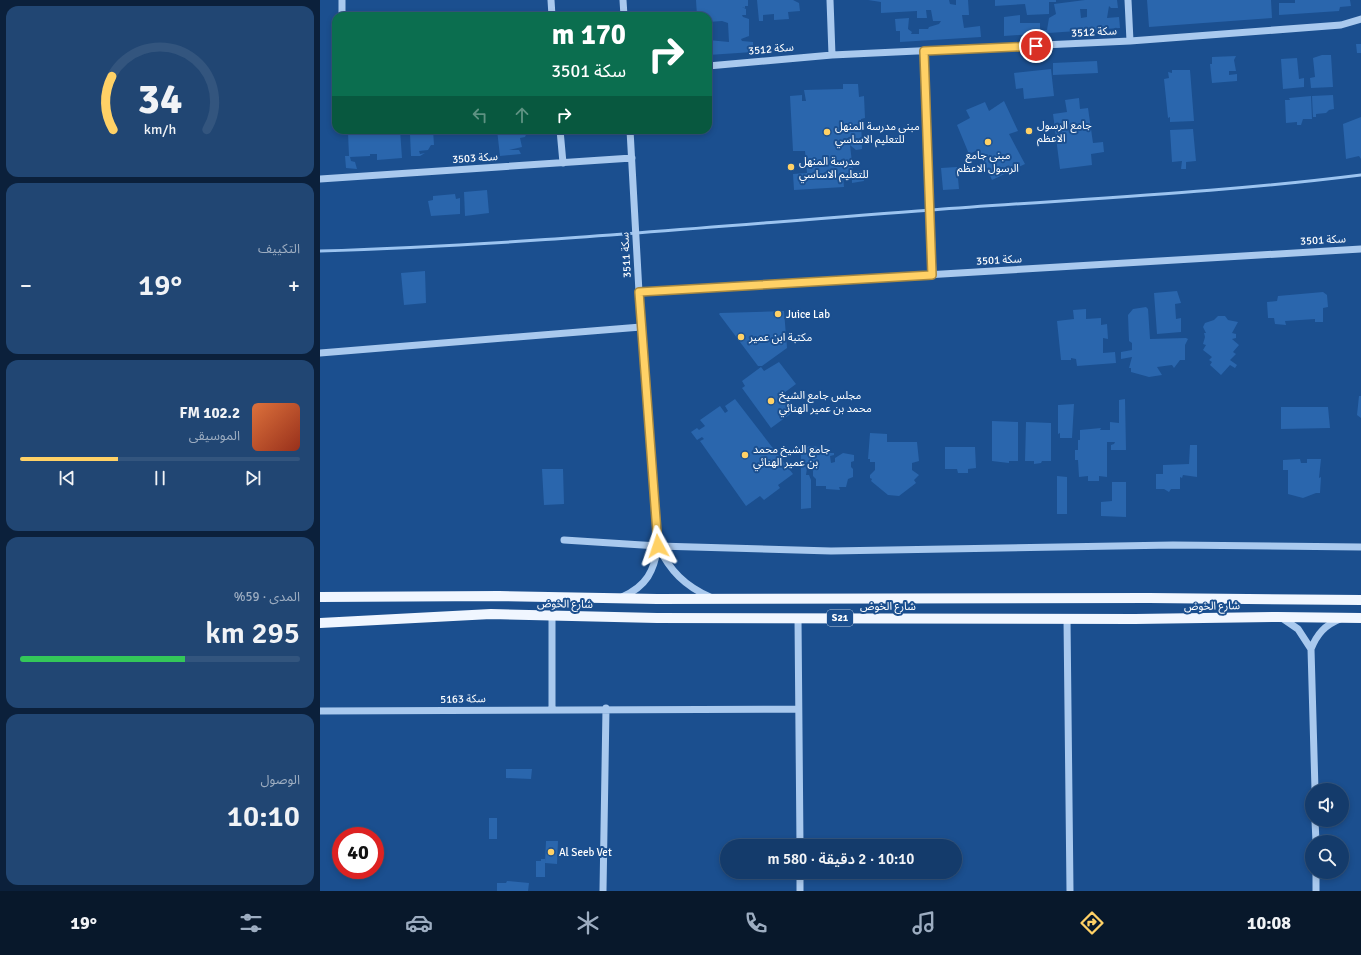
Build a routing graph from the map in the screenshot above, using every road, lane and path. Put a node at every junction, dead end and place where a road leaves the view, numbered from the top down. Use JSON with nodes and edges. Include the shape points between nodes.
{"nodes":[{"id":1,"x":342,"y":0,"type":"edge"},
{"id":2,"x":551,"y":0,"type":"edge"},
{"id":3,"x":623,"y":0,"type":"edge"},
{"id":4,"x":830,"y":0,"type":"edge"},
{"id":5,"x":1128,"y":0,"type":"edge"},
{"id":6,"x":342,"y":12,"type":"edge"},
{"id":7,"x":552,"y":12,"type":"edge"},
{"id":8,"x":624,"y":12,"type":"edge"},
{"id":9,"x":1361,"y":18,"type":"edge"},
{"id":10,"x":1130,"y":41,"type":"junction"},
{"id":11,"x":924,"y":51,"type":"junction"},
{"id":12,"x":832,"y":55,"type":"junction"},
{"id":13,"x":712,"y":66,"type":"edge"},
{"id":14,"x":560,"y":134,"type":"edge"},
{"id":15,"x":630,"y":134,"type":"edge"},
{"id":16,"x":632,"y":158,"type":"junction"},
{"id":17,"x":563,"y":163,"type":"junction"},
{"id":18,"x":320,"y":179,"type":"edge"},
{"id":19,"x":1361,"y":249,"type":"edge"},
{"id":20,"x":932,"y":275,"type":"junction"},
{"id":21,"x":639,"y":292,"type":"junction"},
{"id":22,"x":641,"y":327,"type":"junction"},
{"id":23,"x":320,"y":353,"type":"edge"},
{"id":24,"x":564,"y":540,"type":"dead end"},
{"id":25,"x":658,"y":546,"type":"junction"},
{"id":26,"x":1361,"y":547,"type":"edge"},
{"id":27,"x":320,"y":598,"type":"edge"},
{"id":28,"x":713,"y":598,"type":"junction"},
{"id":29,"x":617,"y":599,"type":"junction"},
{"id":30,"x":1361,"y":600,"type":"edge"},
{"id":31,"x":552,"y":616,"type":"junction"},
{"id":32,"x":1278,"y":616,"type":"junction"},
{"id":33,"x":798,"y":618,"type":"junction"},
{"id":34,"x":1342,"y":618,"type":"junction"},
{"id":35,"x":1361,"y":618,"type":"edge"},
{"id":36,"x":1067,"y":619,"type":"junction"},
{"id":37,"x":320,"y":623,"type":"edge"},
{"id":38,"x":1311,"y":649,"type":"junction"},
{"id":39,"x":606,"y":708,"type":"junction"},
{"id":40,"x":552,"y":709,"type":"junction"},
{"id":41,"x":798,"y":709,"type":"junction"},
{"id":42,"x":320,"y":711,"type":"edge"},
{"id":43,"x":1315,"y":783,"type":"edge"},
{"id":44,"x":800,"y":839,"type":"edge"},
{"id":45,"x":800,"y":879,"type":"edge"},
{"id":46,"x":1316,"y":879,"type":"edge"},
{"id":47,"x":603,"y":891,"type":"edge"},
{"id":48,"x":800,"y":891,"type":"edge"},
{"id":49,"x":1070,"y":891,"type":"edge"},
{"id":50,"x":1316,"y":891,"type":"edge"}],
"edges":[{"from":1,"to":6,"type":"street"},
{"from":2,"to":7,"type":"street"},
{"from":3,"to":8,"type":"street"},
{"from":4,"to":12,"type":"street"},
{"from":5,"to":10,"type":"street"},
{"from":9,"to":10,"type":"street","name":"سكة 3512","via":[[1341,25]]},
{"from":10,"to":11,"type":"street","name":"سكة 3512"},
{"from":11,"to":12,"type":"street","name":"سكة 3512"},
{"from":11,"to":20,"type":"street"},
{"from":12,"to":13,"type":"street","name":"سكة 3512"},
{"from":14,"to":17,"type":"street"},
{"from":15,"to":16,"type":"street","name":"سكة 3511"},
{"from":16,"to":17,"type":"street","name":"سكة 3503"},
{"from":16,"to":21,"type":"street","name":"سكة 3511"},
{"from":17,"to":18,"type":"street","name":"سكة 3503"},
{"from":19,"to":20,"type":"street","name":"سكة 3501"},
{"from":20,"to":21,"type":"street","name":"سكة 3501"},
{"from":21,"to":22,"type":"street","name":"سكة 3511"},
{"from":22,"to":23,"type":"street"},
{"from":22,"to":25,"type":"street","name":"سكة 3511"},
{"from":24,"to":25,"type":"street"},
{"from":25,"to":26,"type":"street","via":[[831,551],[1173,545]]},
{"from":25,"to":28,"type":"street","via":[[679,578],[695,590]]},
{"from":25,"to":29,"type":"street","via":[[656,564],[647,580],[634,592]]},
{"from":27,"to":29,"type":"main road","name":"شارع الخوض","number":"S21","via":[[499,596]]},
{"from":28,"to":29,"type":"main road","name":"شارع الخوض","number":"S21"},
{"from":28,"to":30,"type":"main road","name":"شارع الخوض","number":"S21"},
{"from":31,"to":33,"type":"main road","name":"شارع الخوض","number":"S21"},
{"from":31,"to":37,"type":"main road","name":"شارع الخوض","number":"S21","via":[[491,614]]},
{"from":31,"to":40,"type":"street"},
{"from":32,"to":34,"type":"main road","name":"شارع الخوض","number":"S21"},
{"from":32,"to":36,"type":"main road","name":"شارع الخوض","number":"S21"},
{"from":32,"to":38,"type":"street","via":[[1298,629]]},
{"from":33,"to":36,"type":"main road","name":"شارع الخوض","number":"S21"},
{"from":33,"to":41,"type":"street"},
{"from":34,"to":35,"type":"main road","name":"شارع الخوض","number":"S21"},
{"from":34,"to":38,"type":"street","via":[[1323,629]]},
{"from":36,"to":49,"type":"street"},
{"from":38,"to":43,"type":"street"},
{"from":39,"to":40,"type":"street","name":"سكة 5163"},
{"from":39,"to":41,"type":"street","name":"سكة 5163"},
{"from":39,"to":47,"type":"street"},
{"from":40,"to":42,"type":"street","name":"سكة 5163"},
{"from":41,"to":44,"type":"street"},
{"from":45,"to":48,"type":"street"},
{"from":46,"to":50,"type":"street"}]}
